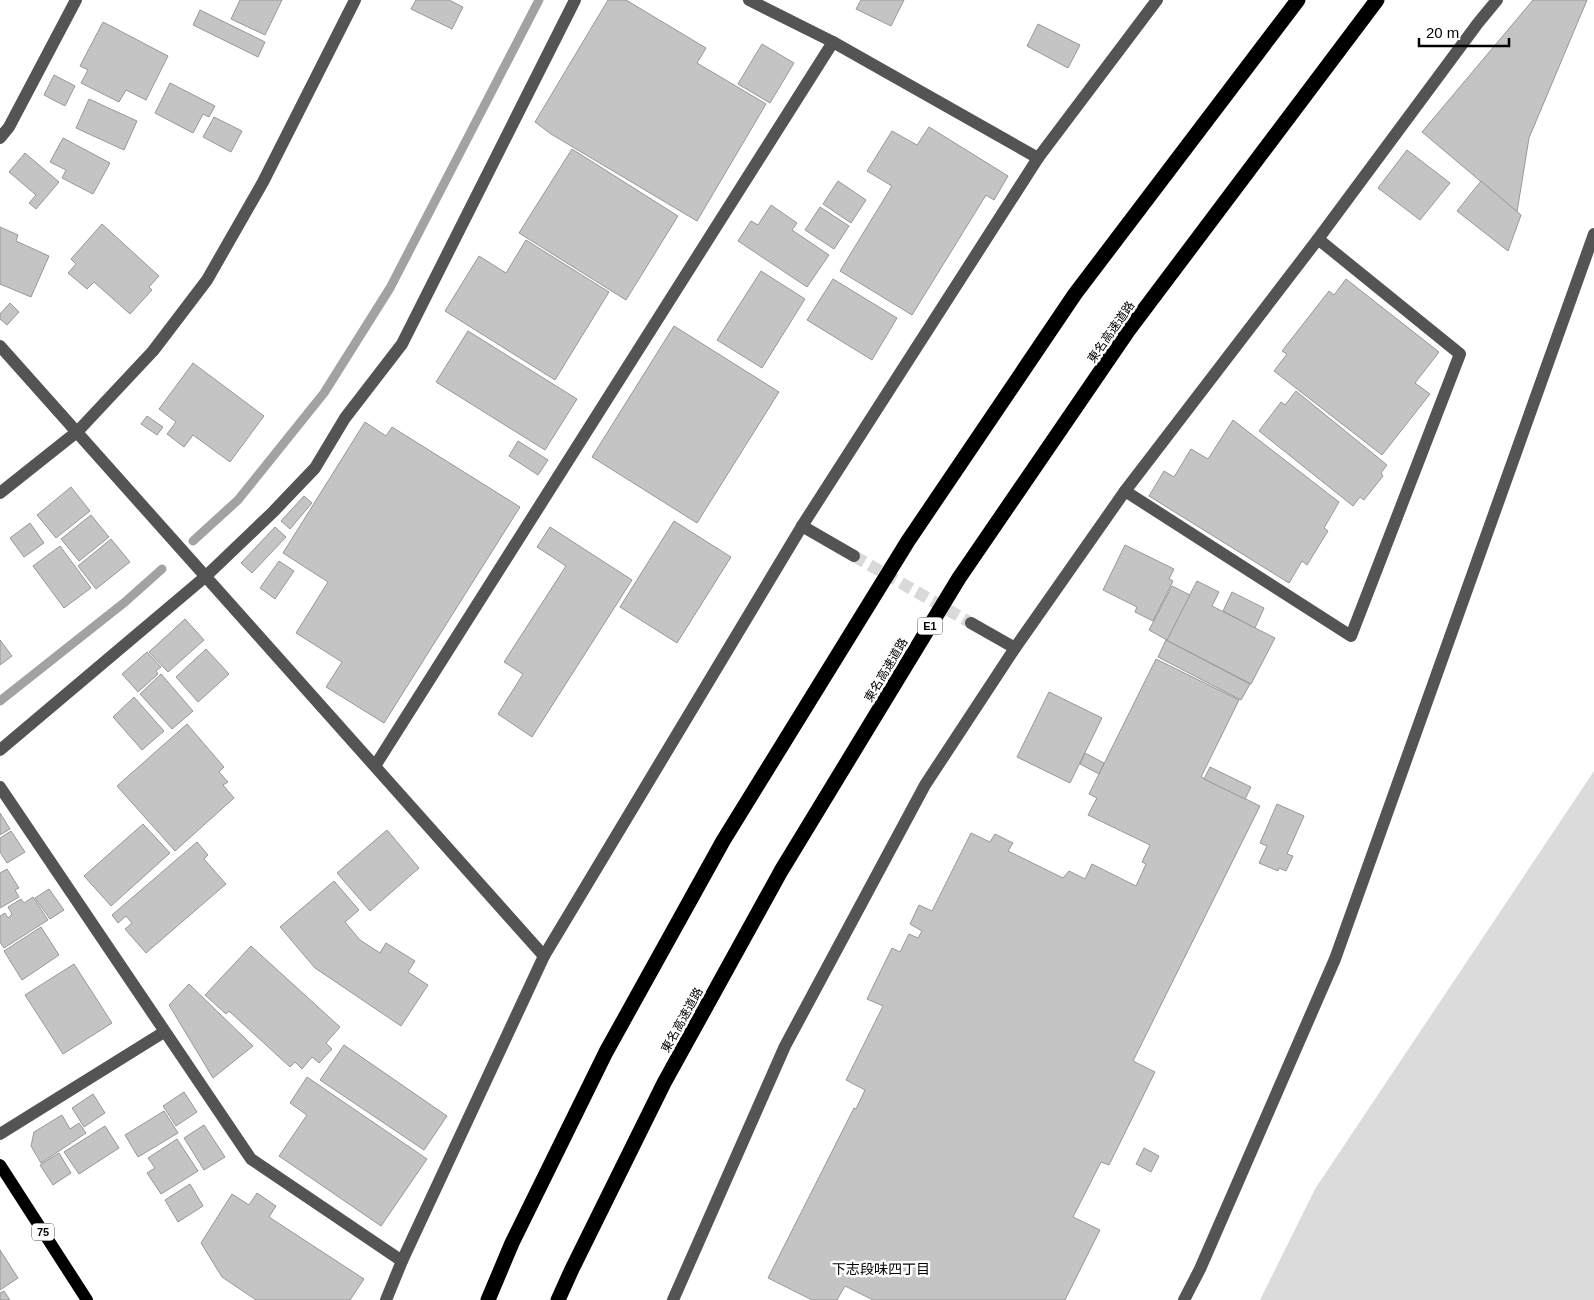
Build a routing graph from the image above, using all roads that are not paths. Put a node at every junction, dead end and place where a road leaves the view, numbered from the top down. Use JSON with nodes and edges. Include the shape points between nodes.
{"nodes":[{"id":1,"x":76,"y":0,"type":"edge"},
{"id":2,"x":355,"y":0,"type":"edge"},
{"id":3,"x":576,"y":0,"type":"edge"},
{"id":4,"x":749,"y":0,"type":"edge"},
{"id":5,"x":1157,"y":0,"type":"edge"},
{"id":6,"x":1298,"y":0,"type":"edge"},
{"id":7,"x":1377,"y":0,"type":"edge"},
{"id":8,"x":1497,"y":0,"type":"edge"},
{"id":9,"x":832,"y":42,"type":"junction"},
{"id":10,"x":5,"y":125,"type":"edge"},
{"id":11,"x":0,"y":138,"type":"edge"},
{"id":12,"x":1038,"y":158,"type":"junction"},
{"id":13,"x":1594,"y":234,"type":"edge"},
{"id":14,"x":1318,"y":239,"type":"junction"},
{"id":15,"x":0,"y":346,"type":"edge"},
{"id":16,"x":78,"y":431,"type":"junction"},
{"id":17,"x":1124,"y":491,"type":"junction"},
{"id":18,"x":0,"y":494,"type":"edge"},
{"id":19,"x":802,"y":526,"type":"junction"},
{"id":20,"x":854,"y":556,"type":"tunnel mouth"},
{"id":21,"x":205,"y":577,"type":"junction"},
{"id":22,"x":971,"y":623,"type":"tunnel mouth"},
{"id":23,"x":1015,"y":648,"type":"junction"},
{"id":24,"x":0,"y":750,"type":"edge"},
{"id":25,"x":376,"y":766,"type":"junction"},
{"id":26,"x":0,"y":787,"type":"edge"},
{"id":27,"x":544,"y":956,"type":"junction"},
{"id":28,"x":164,"y":1032,"type":"junction"},
{"id":29,"x":0,"y":1134,"type":"edge"},
{"id":30,"x":0,"y":1165,"type":"edge"},
{"id":31,"x":402,"y":1261,"type":"junction"},
{"id":32,"x":87,"y":1300,"type":"edge"},
{"id":33,"x":386,"y":1300,"type":"edge"},
{"id":34,"x":488,"y":1300,"type":"edge"},
{"id":35,"x":558,"y":1300,"type":"edge"},
{"id":36,"x":673,"y":1300,"type":"edge"},
{"id":37,"x":1184,"y":1300,"type":"edge"}],
"edges":[{"from":1,"to":10,"type":"street"},
{"from":2,"to":16,"type":"street","via":[[263,182],[207,280],[153,351]]},
{"from":3,"to":21,"type":"street","via":[[402,344],[345,418],[315,468]]},
{"from":4,"to":9,"type":"street"},
{"from":5,"to":12,"type":"street"},
{"from":6,"to":34,"type":"highway","via":[[1075,294],[908,541],[722,841],[606,1052],[512,1243]]},
{"from":7,"to":35,"type":"highway","name":"東名高速道路","number":"E1","via":[[1128,331],[959,578],[776,880],[664,1084]]},
{"from":8,"to":14,"type":"street"},
{"from":9,"to":12,"type":"street"},
{"from":9,"to":25,"type":"street"},
{"from":10,"to":11,"type":"street"},
{"from":12,"to":19,"type":"street"},
{"from":13,"to":37,"type":"street","via":[[1335,959]]},
{"from":14,"to":17,"type":"street"},
{"from":14,"to":17,"type":"street","via":[[1460,354],[1351,636]]},
{"from":15,"to":16,"type":"street"},
{"from":16,"to":18,"type":"street"},
{"from":16,"to":21,"type":"street"},
{"from":17,"to":23,"type":"street"},
{"from":19,"to":20,"type":"street"},
{"from":19,"to":27,"type":"street"},
{"from":21,"to":24,"type":"street"},
{"from":21,"to":25,"type":"street"},
{"from":22,"to":23,"type":"street"},
{"from":23,"to":36,"type":"street","via":[[926,785],[785,1046]]},
{"from":25,"to":27,"type":"street"},
{"from":26,"to":28,"type":"street"},
{"from":27,"to":31,"type":"street"},
{"from":28,"to":29,"type":"street"},
{"from":28,"to":31,"type":"street","via":[[250,1158]]},
{"from":30,"to":32,"type":"main road","number":"75"},
{"from":31,"to":33,"type":"street"}]}
